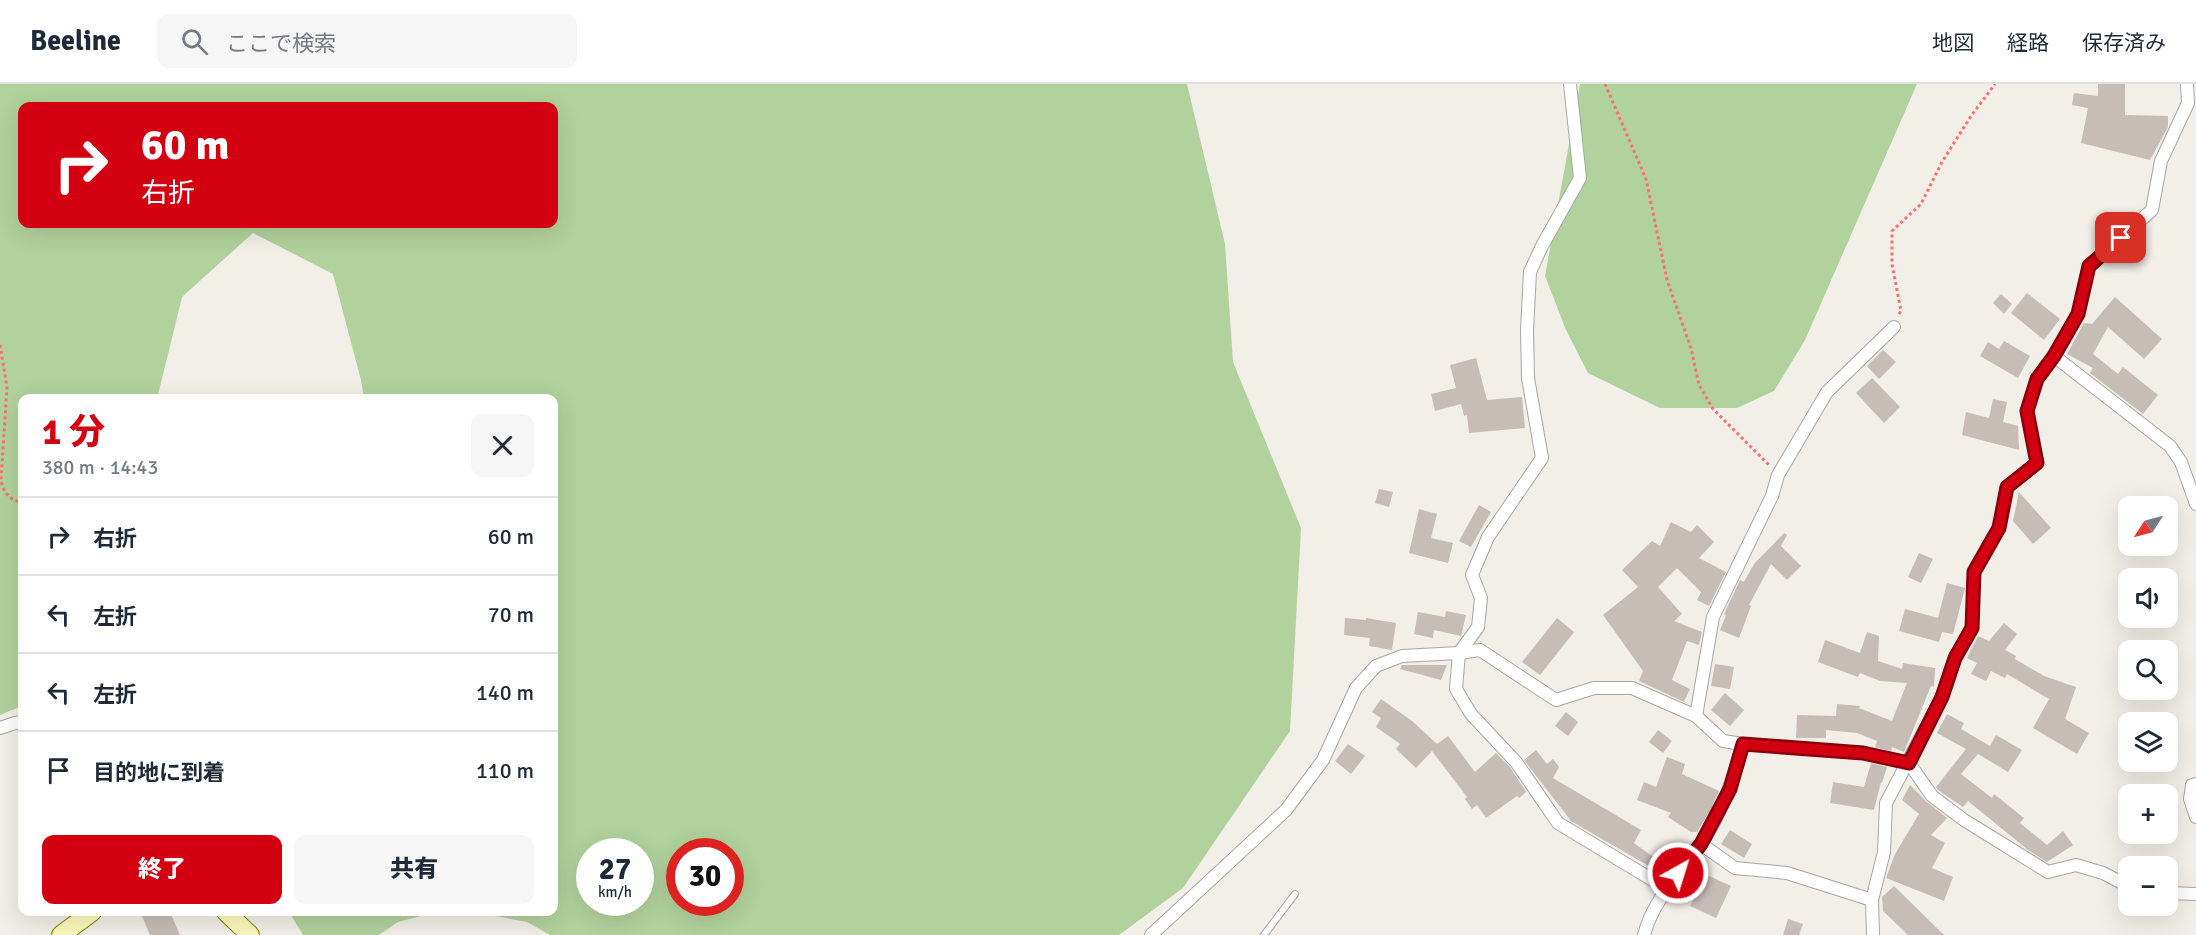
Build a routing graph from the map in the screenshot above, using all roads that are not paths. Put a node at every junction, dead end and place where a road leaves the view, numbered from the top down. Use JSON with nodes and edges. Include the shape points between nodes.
{"nodes":[{"id":1,"x":1570,"y":84,"type":"edge"},
{"id":2,"x":2187,"y":84,"type":"edge"},
{"id":3,"x":1894,"y":327,"type":"road end"},
{"id":4,"x":2054,"y":356,"type":"junction"},
{"id":5,"x":2196,"y":504,"type":"edge"},
{"id":6,"x":1459,"y":653,"type":"junction"},
{"id":7,"x":1696,"y":716,"type":"junction"},
{"id":8,"x":18,"y":723,"type":"edge"},
{"id":9,"x":0,"y":728,"type":"edge"},
{"id":10,"x":1743,"y":744,"type":"junction"},
{"id":11,"x":1909,"y":763,"type":"junction"},
{"id":12,"x":2196,"y":784,"type":"edge"},
{"id":13,"x":2196,"y":817,"type":"edge"},
{"id":14,"x":1701,"y":844,"type":"junction"},
{"id":15,"x":2118,"y":881,"type":"edge"},
{"id":16,"x":1666,"y":888,"type":"junction"},
{"id":17,"x":2178,"y":893,"type":"edge"},
{"id":18,"x":1295,"y":894,"type":"dead end"},
{"id":19,"x":2196,"y":894,"type":"edge"},
{"id":20,"x":1872,"y":900,"type":"junction"},
{"id":21,"x":87,"y":916,"type":"edge"},
{"id":22,"x":230,"y":916,"type":"edge"},
{"id":23,"x":61,"y":935,"type":"edge"},
{"id":24,"x":250,"y":935,"type":"edge"},
{"id":25,"x":1151,"y":935,"type":"edge"},
{"id":26,"x":1264,"y":935,"type":"edge"},
{"id":27,"x":1644,"y":935,"type":"edge"},
{"id":28,"x":1873,"y":935,"type":"edge"}],
"edges":[{"from":1,"to":6,"type":"street","via":[[1580,178],[1530,272],[1528,378],[1542,459],[1488,537],[1473,575],[1481,598],[1478,627]]},
{"from":2,"to":4,"type":"street","via":[[2188,103],[2161,161],[2152,210],[2089,266],[2078,314]]},
{"from":3,"to":7,"type":"street","via":[[1827,392],[1778,475],[1772,496],[1713,617]]},
{"from":4,"to":5,"type":"street","via":[[2170,446],[2181,462]]},
{"from":4,"to":11,"type":"street","via":[[2037,379],[2027,411],[2037,463],[2007,487],[1999,528],[1974,572],[1972,628]]},
{"from":6,"to":7,"type":"street","via":[[1480,650],[1556,700],[1594,688],[1632,688]]},
{"from":6,"to":16,"type":"street","via":[[1456,689],[1471,714],[1516,762],[1558,823]]},
{"from":6,"to":25,"type":"street","via":[[1402,656],[1376,666],[1356,688],[1323,760],[1286,810]]},
{"from":7,"to":10,"type":"street","via":[[1723,741]]},
{"from":8,"to":9,"type":"street"},
{"from":10,"to":11,"type":"street","via":[[1863,753]]},
{"from":10,"to":14,"type":"street","via":[[1730,789]]},
{"from":11,"to":15,"type":"street","via":[[1932,796],[2048,872],[2076,865]]},
{"from":11,"to":20,"type":"street","via":[[1887,803],[1884,852]]},
{"from":12,"to":13,"type":"street","via":[[2192,785],[2190,799]]},
{"from":14,"to":16,"type":"street"},
{"from":14,"to":20,"type":"street","via":[[1735,868],[1787,873]]},
{"from":16,"to":27,"type":"street"},
{"from":17,"to":19,"type":"street"},
{"from":18,"to":26,"type":"lane"},
{"from":20,"to":28,"type":"street"},
{"from":21,"to":23,"type":"main road"},
{"from":22,"to":24,"type":"main road"}]}
